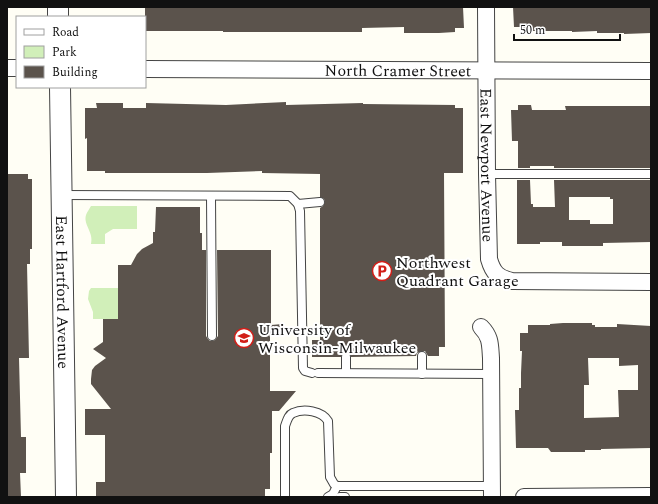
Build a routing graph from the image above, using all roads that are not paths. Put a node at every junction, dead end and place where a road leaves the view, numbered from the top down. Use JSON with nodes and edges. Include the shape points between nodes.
{"nodes":[{"id":1,"x":486,"y":7,"type":"edge"},
{"id":2,"x":146,"y":69,"type":"edge"},
{"id":3,"x":486,"y":70,"type":"junction"},
{"id":4,"x":651,"y":71,"type":"edge"},
{"id":5,"x":60,"y":88,"type":"edge"},
{"id":6,"x":487,"y":174,"type":"junction"},
{"id":7,"x":651,"y":174,"type":"edge"},
{"id":8,"x":62,"y":195,"type":"junction"},
{"id":9,"x":211,"y":196,"type":"junction"},
{"id":10,"x":320,"y":202,"type":"dead end"},
{"id":11,"x":298,"y":204,"type":"junction"},
{"id":12,"x":651,"y":282,"type":"edge"},
{"id":13,"x":481,"y":327,"type":"dead end"},
{"id":14,"x":212,"y":336,"type":"dead end"},
{"id":15,"x":422,"y":356,"type":"dead end"},
{"id":16,"x":346,"y":357,"type":"dead end"},
{"id":17,"x":346,"y":373,"type":"junction"},
{"id":18,"x":422,"y":374,"type":"junction"},
{"id":19,"x":491,"y":374,"type":"junction"},
{"id":20,"x":337,"y":486,"type":"junction"},
{"id":21,"x":492,"y":492,"type":"edge"},
{"id":22,"x":651,"y":496,"type":"edge"},
{"id":23,"x":66,"y":497,"type":"edge"},
{"id":24,"x":285,"y":497,"type":"edge"},
{"id":25,"x":328,"y":497,"type":"edge"},
{"id":26,"x":340,"y":497,"type":"edge"},
{"id":27,"x":345,"y":497,"type":"edge"},
{"id":28,"x":524,"y":497,"type":"edge"}],
"edges":[{"from":1,"to":3,"type":"street","name":"East Newport Avenue"},
{"from":2,"to":3,"type":"street","name":"North Cramer Street"},
{"from":3,"to":4,"type":"street","name":"North Cramer Street"},
{"from":3,"to":6,"type":"street","name":"East Newport Avenue"},
{"from":5,"to":8,"type":"street","name":"East Hartford Avenue"},
{"from":6,"to":7,"type":"lane"},
{"from":6,"to":12,"type":"street","name":"East Newport Avenue","via":[[489,259],[496,274],[503,279]]},
{"from":8,"to":9,"type":"lane"},
{"from":8,"to":23,"type":"street","name":"East Hartford Avenue"},
{"from":9,"to":11,"type":"lane","via":[[290,196]]},
{"from":9,"to":14,"type":"lane"},
{"from":10,"to":11,"type":"lane"},
{"from":11,"to":17,"type":"lane","via":[[303,368],[315,373]]},
{"from":13,"to":19,"type":"street","via":[[487,333],[490,343]]},
{"from":15,"to":18,"type":"lane"},
{"from":16,"to":17,"type":"lane"},
{"from":17,"to":18,"type":"lane"},
{"from":18,"to":19,"type":"lane"},
{"from":19,"to":21,"type":"street"},
{"from":20,"to":21,"type":"lane"},
{"from":20,"to":24,"type":"lane","via":[[330,476],[329,427],[326,417],[315,412],[294,413],[289,416],[285,426]]},
{"from":20,"to":25,"type":"lane"},
{"from":22,"to":28,"type":"street"},
{"from":26,"to":27,"type":"lane"}]}
